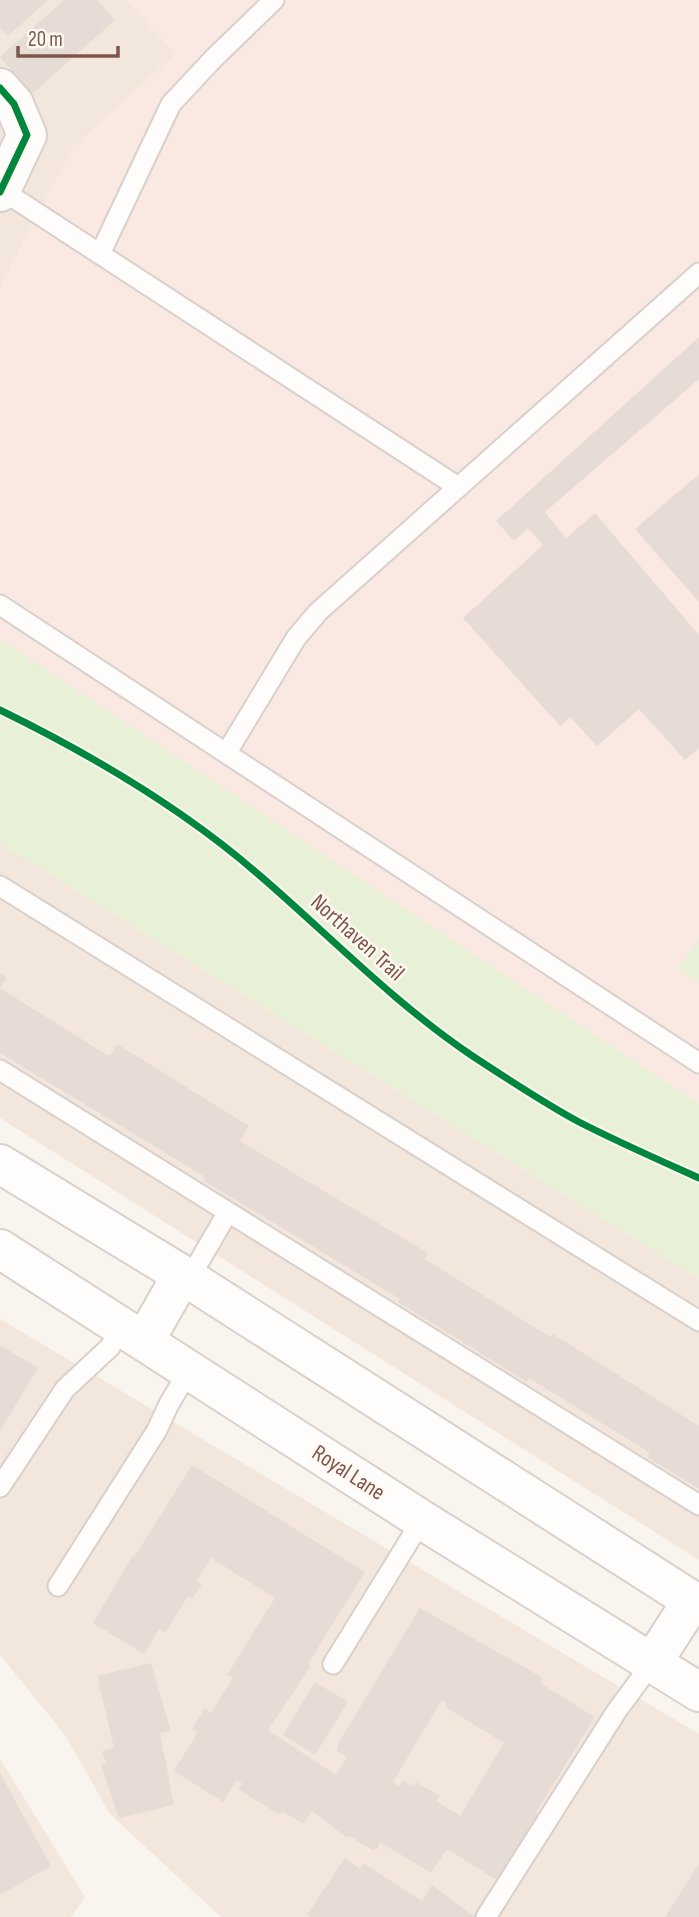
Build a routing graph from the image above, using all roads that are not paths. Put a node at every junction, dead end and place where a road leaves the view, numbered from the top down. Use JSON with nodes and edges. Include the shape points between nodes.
{"nodes":[{"id":1,"x":274,"y":0,"type":"edge"},
{"id":2,"x":0,"y":88,"type":"edge"},
{"id":3,"x":0,"y":190,"type":"edge"},
{"id":4,"x":100,"y":254,"type":"junction"},
{"id":5,"x":699,"y":273,"type":"edge"},
{"id":6,"x":458,"y":487,"type":"junction"},
{"id":7,"x":0,"y":605,"type":"edge"},
{"id":8,"x":227,"y":752,"type":"junction"},
{"id":9,"x":0,"y":886,"type":"edge"},
{"id":10,"x":699,"y":1063,"type":"edge"},
{"id":11,"x":0,"y":1070,"type":"edge"},
{"id":12,"x":0,"y":1164,"type":"edge"},
{"id":13,"x":228,"y":1212,"type":"junction"},
{"id":14,"x":0,"y":1249,"type":"edge"},
{"id":15,"x":186,"y":1277,"type":"junction"},
{"id":16,"x":699,"y":1321,"type":"edge"},
{"id":17,"x":134,"y":1333,"type":"junction"},
{"id":18,"x":190,"y":1369,"type":"junction"},
{"id":19,"x":0,"y":1487,"type":"edge"},
{"id":20,"x":699,"y":1505,"type":"edge"},
{"id":21,"x":422,"y":1520,"type":"junction"},
{"id":22,"x":58,"y":1586,"type":"dead end"},
{"id":23,"x":696,"y":1603,"type":"edge"},
{"id":24,"x":652,"y":1663,"type":"junction"},
{"id":25,"x":334,"y":1664,"type":"dead end"},
{"id":26,"x":699,"y":1692,"type":"edge"},
{"id":27,"x":486,"y":1917,"type":"edge"}],
"edges":[{"from":1,"to":4,"type":"lane","via":[[172,104]]},
{"from":2,"to":3,"type":"main road","via":[[14,104],[27,135]]},
{"from":3,"to":4,"type":"lane"},
{"from":4,"to":6,"type":"lane"},
{"from":5,"to":6,"type":"lane"},
{"from":6,"to":8,"type":"lane","via":[[318,612],[296,638]]},
{"from":7,"to":8,"type":"lane"},
{"from":8,"to":10,"type":"lane"},
{"from":9,"to":16,"type":"lane"},
{"from":11,"to":13,"type":"lane"},
{"from":12,"to":15,"type":"main road"},
{"from":13,"to":15,"type":"lane"},
{"from":13,"to":20,"type":"lane"},
{"from":14,"to":17,"type":"main road","name":"Royal Lane"},
{"from":15,"to":17,"type":"main road"},
{"from":15,"to":23,"type":"main road"},
{"from":17,"to":18,"type":"main road","name":"Royal Lane"},
{"from":17,"to":19,"type":"lane","via":[[110,1347],[65,1389]]},
{"from":18,"to":21,"type":"main road","name":"Royal Lane"},
{"from":18,"to":22,"type":"lane","via":[[157,1430]]},
{"from":21,"to":24,"type":"main road","name":"Royal Lane"},
{"from":21,"to":25,"type":"lane"},
{"from":23,"to":24,"type":"main road"},
{"from":24,"to":26,"type":"main road","name":"Royal Lane"},
{"from":24,"to":27,"type":"lane","via":[[615,1712]]}]}
